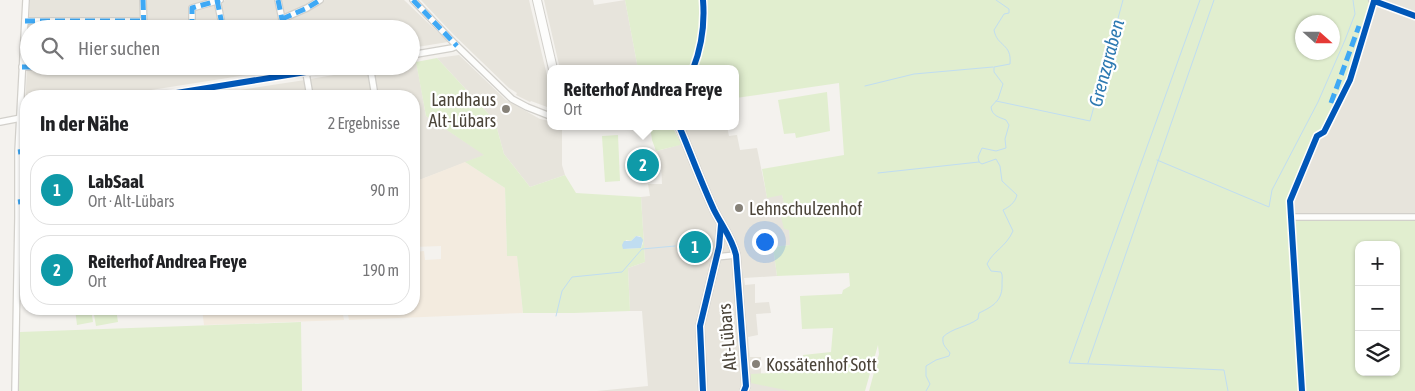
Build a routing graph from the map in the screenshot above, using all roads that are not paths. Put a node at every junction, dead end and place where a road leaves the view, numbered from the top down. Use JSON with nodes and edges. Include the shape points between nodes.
{"nodes":[{"id":1,"x":26,"y":0,"type":"edge"},
{"id":2,"x":143,"y":0,"type":"edge"},
{"id":3,"x":218,"y":0,"type":"edge"},
{"id":4,"x":278,"y":0,"type":"edge"},
{"id":5,"x":320,"y":0,"type":"edge"},
{"id":6,"x":413,"y":0,"type":"edge"},
{"id":7,"x":537,"y":0,"type":"edge"},
{"id":8,"x":1373,"y":0,"type":"edge"},
{"id":9,"x":1415,"y":16,"type":"edge"},
{"id":10,"x":282,"y":19,"type":"joint"},
{"id":11,"x":25,"y":20,"type":"edge"},
{"id":12,"x":143,"y":20,"type":"edge"},
{"id":13,"x":192,"y":20,"type":"edge"},
{"id":14,"x":221,"y":20,"type":"edge"},
{"id":15,"x":457,"y":46,"type":"junction"},
{"id":16,"x":420,"y":53,"type":"edge"},
{"id":17,"x":552,"y":65,"type":"edge"},
{"id":18,"x":22,"y":75,"type":"edge"},
{"id":19,"x":288,"y":75,"type":"edge"},
{"id":20,"x":306,"y":75,"type":"edge"},
{"id":21,"x":372,"y":75,"type":"edge"},
{"id":22,"x":21,"y":90,"type":"edge"},
{"id":23,"x":195,"y":90,"type":"edge"},
{"id":24,"x":309,"y":90,"type":"edge"},
{"id":25,"x":374,"y":90,"type":"edge"},
{"id":26,"x":20,"y":102,"type":"edge"},
{"id":27,"x":547,"y":115,"type":"edge"},
{"id":28,"x":19,"y":119,"type":"junction"},
{"id":29,"x":0,"y":122,"type":"edge"},
{"id":30,"x":682,"y":130,"type":"edge"},
{"id":31,"x":18,"y":152,"type":"joint"},
{"id":32,"x":18,"y":202,"type":"joint"},
{"id":33,"x":1415,"y":218,"type":"edge"},
{"id":34,"x":721,"y":225,"type":"junction"},
{"id":35,"x":736,"y":255,"type":"junction"},
{"id":36,"x":716,"y":257,"type":"junction"},
{"id":37,"x":15,"y":391,"type":"edge"},
{"id":38,"x":702,"y":391,"type":"edge"},
{"id":39,"x":744,"y":391,"type":"edge"}],
"edges":[{"from":1,"to":11,"type":"street"},
{"from":2,"to":12,"type":"street"},
{"from":3,"to":13,"type":"street","via":[[192,8]]},
{"from":3,"to":14,"type":"street"},
{"from":4,"to":10,"type":"street"},
{"from":5,"to":10,"type":"street"},
{"from":6,"to":15,"type":"street"},
{"from":7,"to":17,"type":"street"},
{"from":8,"to":9,"type":"street"},
{"from":8,"to":33,"type":"street","via":[[1350,80],[1324,132],[1317,136],[1290,202],[1291,217]]},
{"from":15,"to":16,"type":"street"},
{"from":15,"to":27,"type":"street","via":[[512,99]]},
{"from":18,"to":22,"type":"street"},
{"from":19,"to":23,"type":"street"},
{"from":20,"to":24,"type":"street"},
{"from":21,"to":25,"type":"street"},
{"from":26,"to":28,"type":"street"},
{"from":28,"to":29,"type":"street"},
{"from":28,"to":31,"type":"street"},
{"from":30,"to":34,"type":"street","name":"Alt-Lübars"},
{"from":31,"to":32,"type":"street"},
{"from":32,"to":37,"type":"street"},
{"from":34,"to":35,"type":"street","name":"Alt-Lübars","via":[[733,241]]},
{"from":34,"to":36,"type":"street","name":"Alt-Lübars"},
{"from":35,"to":36,"type":"street"},
{"from":35,"to":39,"type":"street","name":"Alt-Lübars","via":[[746,378]]},
{"from":36,"to":38,"type":"street","name":"Alt-Lübars","via":[[700,326]]}]}
